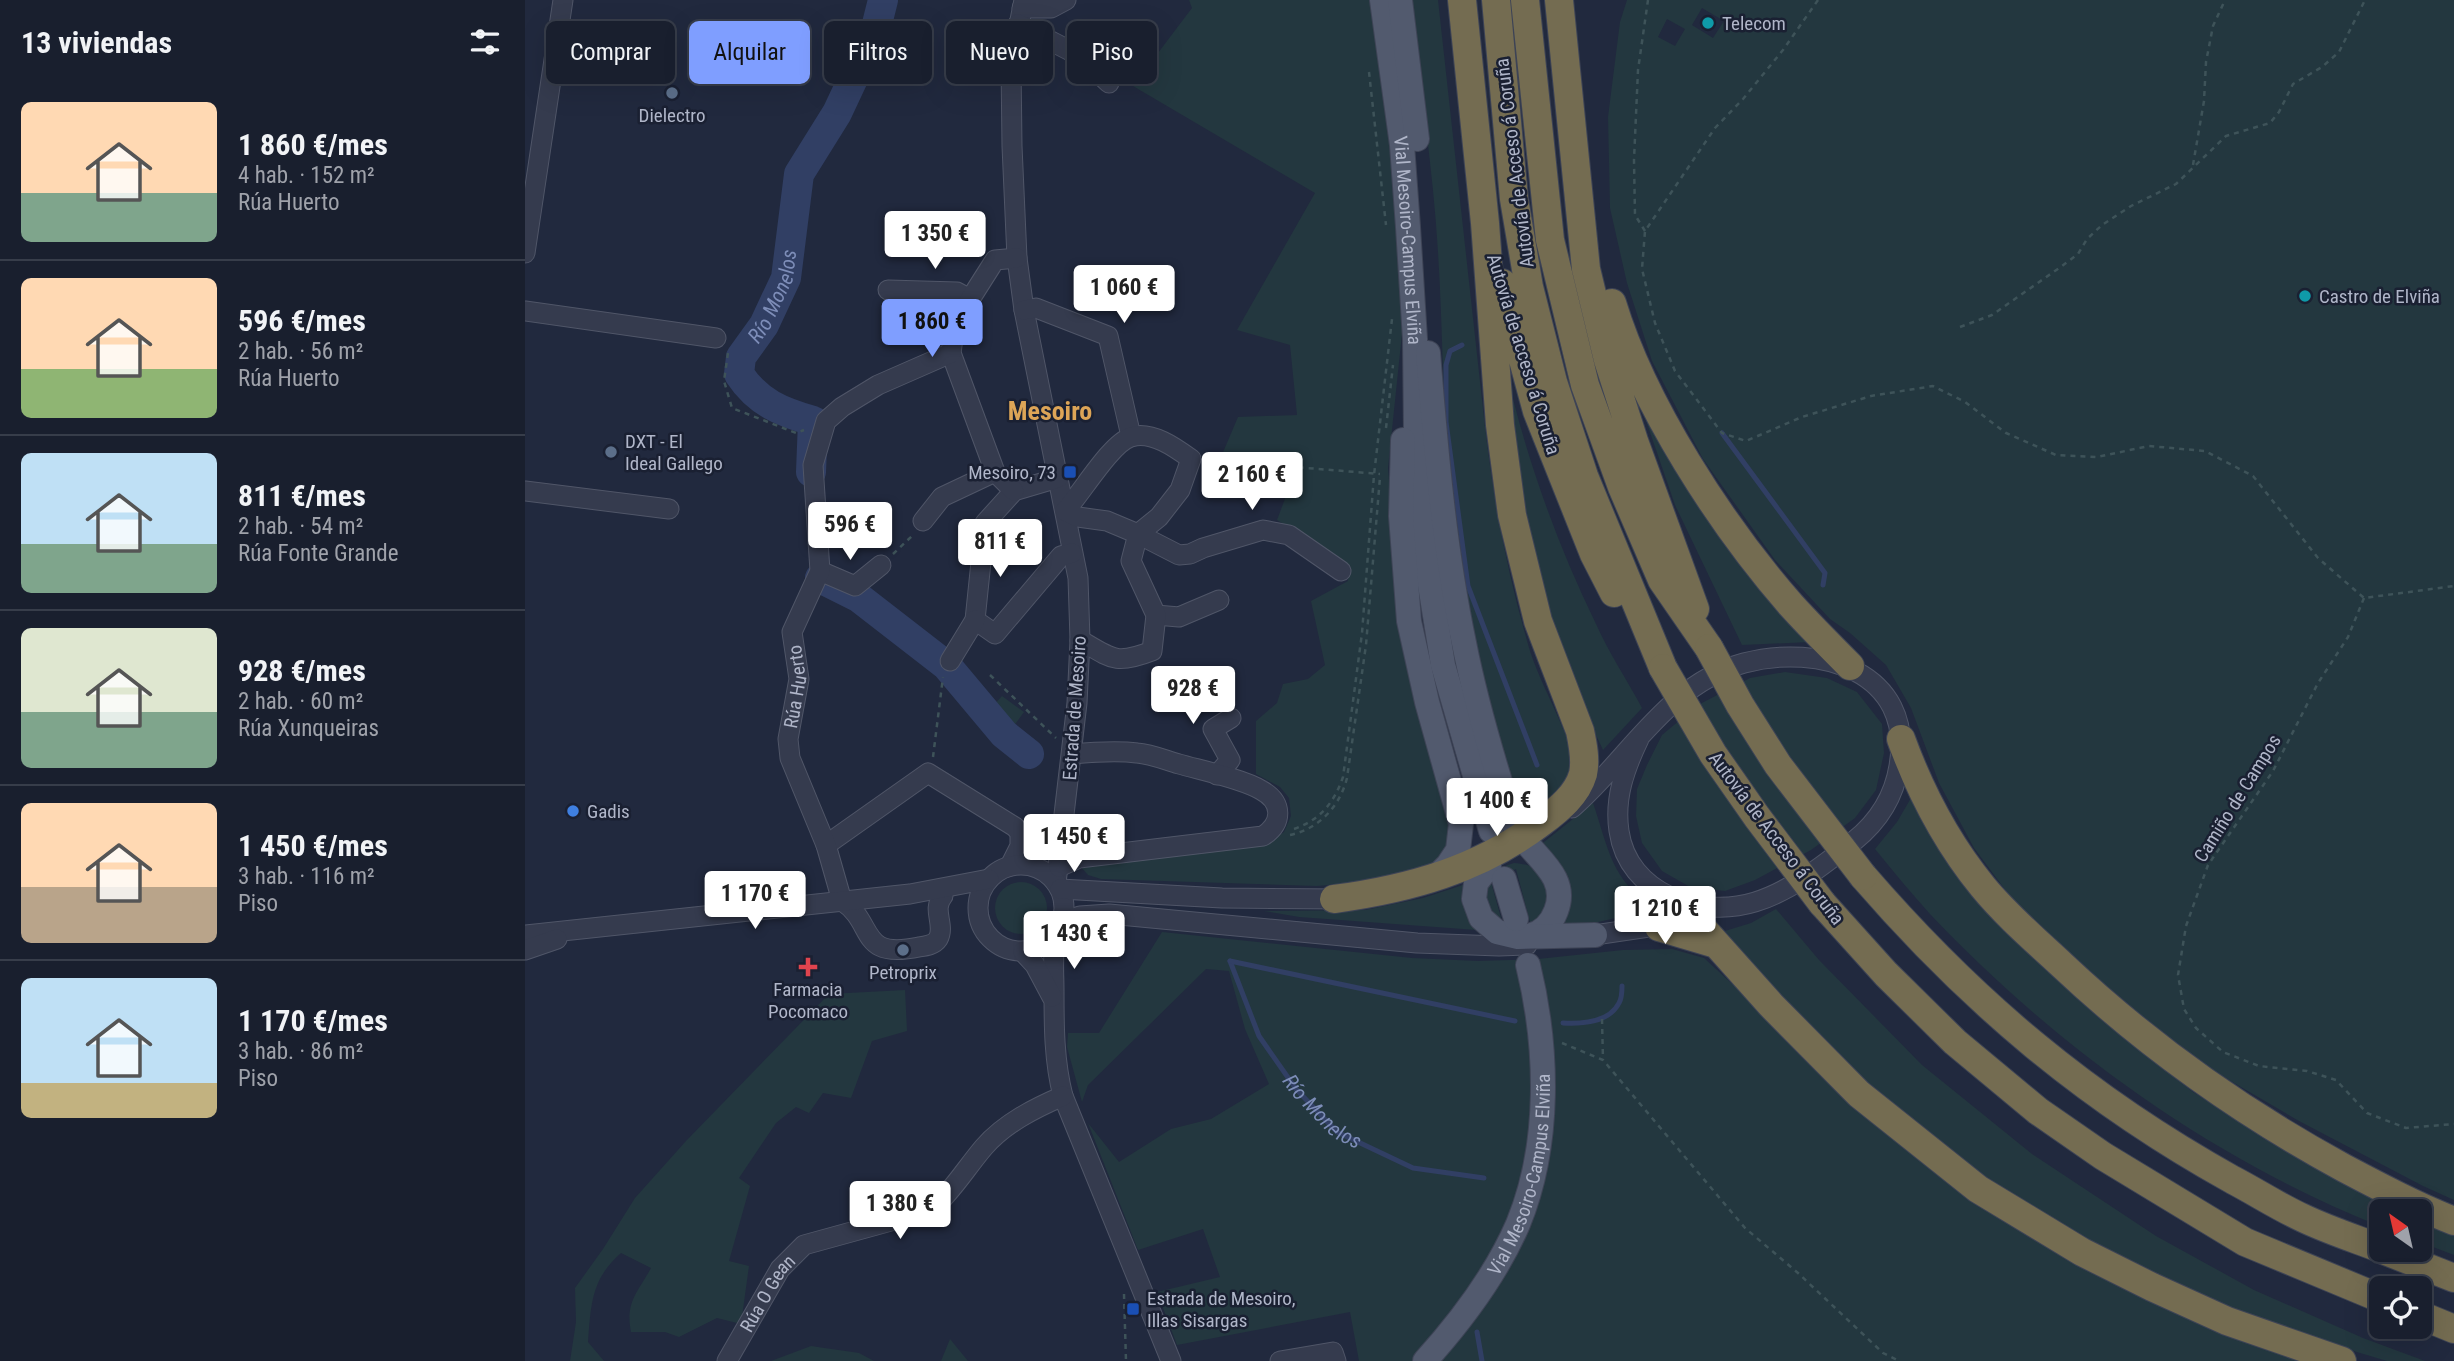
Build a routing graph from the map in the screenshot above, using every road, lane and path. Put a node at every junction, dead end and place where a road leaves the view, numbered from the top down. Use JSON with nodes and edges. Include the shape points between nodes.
{"nodes":[{"id":1,"x":563,"y":0,"type":"edge"},
{"id":2,"x":1066,"y":0,"type":"edge"},
{"id":3,"x":1382,"y":0,"type":"edge"},
{"id":4,"x":1400,"y":0,"type":"edge"},
{"id":5,"x":1462,"y":0,"type":"edge"},
{"id":6,"x":1496,"y":0,"type":"edge"},
{"id":7,"x":1525,"y":0,"type":"edge"},
{"id":8,"x":1559,"y":0,"type":"edge"},
{"id":9,"x":1648,"y":0,"type":"edge"},
{"id":10,"x":1818,"y":0,"type":"edge"},
{"id":11,"x":2225,"y":0,"type":"edge"},
{"id":12,"x":2365,"y":0,"type":"edge"},
{"id":13,"x":1021,"y":11,"type":"edge"},
{"id":14,"x":1067,"y":47,"type":"edge"},
{"id":15,"x":1369,"y":71,"type":"dead end"},
{"id":16,"x":1574,"y":161,"type":"junction"},
{"id":17,"x":2193,"y":168,"type":"junction"},
{"id":18,"x":1485,"y":223,"type":"junction"},
{"id":19,"x":1386,"y":229,"type":"dead end"},
{"id":20,"x":1645,"y":231,"type":"junction"},
{"id":21,"x":1015,"y":233,"type":"junction"},
{"id":22,"x":525,"y":253,"type":"edge"},
{"id":23,"x":1017,"y":258,"type":"junction"},
{"id":24,"x":995,"y":260,"type":"junction"},
{"id":25,"x":888,"y":290,"type":"dead end"},
{"id":26,"x":970,"y":299,"type":"junction"},
{"id":27,"x":1024,"y":310,"type":"junction"},
{"id":28,"x":525,"y":311,"type":"edge"},
{"id":29,"x":1398,"y":312,"type":"dead end"},
{"id":30,"x":1392,"y":314,"type":"dead end"},
{"id":31,"x":1960,"y":327,"type":"dead end"},
{"id":32,"x":1413,"y":331,"type":"junction"},
{"id":33,"x":716,"y":338,"type":"joint"},
{"id":34,"x":951,"y":353,"type":"junction"},
{"id":35,"x":1394,"y":361,"type":"dead end"},
{"id":36,"x":826,"y":421,"type":"junction"},
{"id":37,"x":1131,"y":436,"type":"junction"},
{"id":38,"x":1385,"y":436,"type":"dead end"},
{"id":39,"x":1191,"y":459,"type":"junction"},
{"id":40,"x":995,"y":472,"type":"junction"},
{"id":41,"x":1374,"y":475,"type":"junction"},
{"id":42,"x":1058,"y":478,"type":"junction"},
{"id":43,"x":525,"y":491,"type":"edge"},
{"id":44,"x":1014,"y":491,"type":"junction"},
{"id":45,"x":669,"y":509,"type":"dead end"},
{"id":46,"x":1065,"y":511,"type":"junction"},
{"id":47,"x":923,"y":520,"type":"joint"},
{"id":48,"x":1138,"y":534,"type":"junction"},
{"id":49,"x":1072,"y":553,"type":"junction"},
{"id":50,"x":881,"y":565,"type":"joint"},
{"id":51,"x":820,"y":571,"type":"junction"},
{"id":52,"x":1341,"y":571,"type":"dead end"},
{"id":53,"x":2454,"y":586,"type":"edge"},
{"id":54,"x":2364,"y":597,"type":"junction"},
{"id":55,"x":1219,"y":600,"type":"dead end"},
{"id":56,"x":1156,"y":615,"type":"junction"},
{"id":57,"x":975,"y":620,"type":"junction"},
{"id":58,"x":1080,"y":640,"type":"junction"},
{"id":59,"x":1709,"y":648,"type":"junction"},
{"id":60,"x":947,"y":665,"type":"joint"},
{"id":61,"x":1850,"y":666,"type":"junction"},
{"id":62,"x":1663,"y":668,"type":"junction"},
{"id":63,"x":990,"y":675,"type":"dead end"},
{"id":64,"x":1231,"y":718,"type":"dead end"},
{"id":65,"x":1639,"y":739,"type":"junction"},
{"id":66,"x":1901,"y":739,"type":"junction"},
{"id":67,"x":1072,"y":754,"type":"junction"},
{"id":68,"x":927,"y":773,"type":"junction"},
{"id":69,"x":1217,"y":775,"type":"junction"},
{"id":70,"x":1505,"y":797,"type":"junction"},
{"id":71,"x":1549,"y":816,"type":"junction"},
{"id":72,"x":1273,"y":829,"type":"junction"},
{"id":73,"x":1491,"y":831,"type":"dead end"},
{"id":74,"x":1062,"y":835,"type":"junction"},
{"id":75,"x":1523,"y":841,"type":"junction"},
{"id":76,"x":826,"y":845,"type":"junction"},
{"id":77,"x":1010,"y":866,"type":"junction"},
{"id":78,"x":1034,"y":867,"type":"junction"},
{"id":79,"x":1496,"y":872,"type":"junction"},
{"id":80,"x":1436,"y":877,"type":"junction"},
{"id":81,"x":989,"y":879,"type":"junction"},
{"id":82,"x":1058,"y":880,"type":"junction"},
{"id":83,"x":910,"y":894,"type":"junction"},
{"id":84,"x":943,"y":896,"type":"junction"},
{"id":85,"x":1334,"y":899,"type":"junction"},
{"id":86,"x":842,"y":901,"type":"junction"},
{"id":87,"x":1685,"y":909,"type":"junction"},
{"id":88,"x":978,"y":911,"type":"junction"},
{"id":89,"x":1659,"y":927,"type":"junction"},
{"id":90,"x":1059,"y":928,"type":"junction"},
{"id":91,"x":1522,"y":928,"type":"junction"},
{"id":92,"x":595,"y":929,"type":"junction"},
{"id":93,"x":531,"y":933,"type":"edge"},
{"id":94,"x":1595,"y":935,"type":"junction"},
{"id":95,"x":1718,"y":945,"type":"junction"},
{"id":96,"x":525,"y":950,"type":"edge"},
{"id":97,"x":1023,"y":952,"type":"junction"},
{"id":98,"x":1528,"y":965,"type":"dead end"},
{"id":99,"x":1054,"y":1005,"type":"junction"},
{"id":100,"x":1602,"y":1019,"type":"dead end"},
{"id":101,"x":1541,"y":1041,"type":"junction"},
{"id":102,"x":1603,"y":1060,"type":"junction"},
{"id":103,"x":1063,"y":1096,"type":"junction"},
{"id":104,"x":2454,"y":1124,"type":"edge"},
{"id":105,"x":2454,"y":1221,"type":"edge"},
{"id":106,"x":2369,"y":1244,"type":"edge"},
{"id":107,"x":2414,"y":1262,"type":"edge"},
{"id":108,"x":1134,"y":1273,"type":"junction"},
{"id":109,"x":2454,"y":1278,"type":"edge"},
{"id":110,"x":2369,"y":1293,"type":"edge"},
{"id":111,"x":2432,"y":1320,"type":"edge"},
{"id":112,"x":2454,"y":1329,"type":"edge"},
{"id":113,"x":1167,"y":1357,"type":"edge"},
{"id":114,"x":727,"y":1361,"type":"edge"},
{"id":115,"x":1126,"y":1361,"type":"edge"},
{"id":116,"x":1280,"y":1361,"type":"edge"},
{"id":117,"x":1336,"y":1361,"type":"edge"},
{"id":118,"x":1425,"y":1361,"type":"edge"},
{"id":119,"x":1899,"y":1361,"type":"edge"},
{"id":120,"x":2342,"y":1361,"type":"edge"}],
"edges":[{"from":1,"to":22,"type":"street"},
{"from":2,"to":13,"type":"street","via":[[1051,8]]},
{"from":3,"to":32,"type":"main road","name":"Vial Mesoiro-Campus Elviña","via":[[1402,145]]},
{"from":4,"to":32,"type":"main road","name":"Vial Mesoiro-Campus Elviña","via":[[1427,257]]},
{"from":5,"to":18,"type":"highway"},
{"from":6,"to":62,"type":"highway","name":"Autovía de Acceso á Coruña","via":[[1514,200],[1529,287],[1584,476]]},
{"from":7,"to":59,"type":"highway","name":"Autovía de Acceso á Coruña","via":[[1550,240],[1585,386],[1662,580]]},
{"from":8,"to":16,"type":"highway"},
{"from":9,"to":20,"type":"path","via":[[1638,70],[1634,160],[1636,215]]},
{"from":10,"to":20,"type":"path","via":[[1783,50],[1715,128]]},
{"from":11,"to":17,"type":"path","via":[[2213,26],[2206,62]]},
{"from":12,"to":17,"type":"path","via":[[2339,52],[2293,84],[2270,123],[2226,136]]},
{"from":13,"to":14,"type":"street"},
{"from":13,"to":21,"type":"street","name":"Estrada de Mesoiro","via":[[1011,65]]},
{"from":15,"to":19,"type":"path"},
{"from":16,"to":59,"type":"highway","via":[[1586,269],[1608,360]]},
{"from":16,"to":61,"type":"highway","via":[[1621,333],[1676,443],[1740,543]]},
{"from":17,"to":31,"type":"path","via":[[2176,184],[2102,225],[2078,254],[1992,314]]},
{"from":18,"to":62,"type":"highway","name":"Autovía de acceso á Coruña","via":[[1537,411],[1564,482],[1594,554]]},
{"from":18,"to":71,"type":"highway","via":[[1500,425],[1512,515],[1538,621],[1584,750],[1578,785]]},
{"from":20,"to":54,"type":"path","via":[[1642,269],[1655,323],[1675,371],[1722,433],[1746,441],[1802,417],[1871,396],[1933,386],[1965,402],[2006,433],[2056,455],[2097,457],[2149,446],[2205,452],[2253,476],[2318,558]]},
{"from":21,"to":23,"type":"street","name":"Estrada de Mesoiro"},
{"from":21,"to":24,"type":"street"},
{"from":23,"to":24,"type":"street"},
{"from":23,"to":27,"type":"street","name":"Estrada de Mesoiro"},
{"from":24,"to":26,"type":"street"},
{"from":25,"to":26,"type":"street","via":[[957,292]]},
{"from":26,"to":34,"type":"street","via":[[955,323]]},
{"from":27,"to":37,"type":"street","via":[[1036,308],[1108,336]]},
{"from":27,"to":42,"type":"street","name":"Estrada de Mesoiro"},
{"from":28,"to":33,"type":"street"},
{"from":29,"to":32,"type":"path"},
{"from":30,"to":41,"type":"path"},
{"from":32,"to":70,"type":"main road","via":[[1464,643]]},
{"from":32,"to":73,"type":"main road","name":"Vial Mesoiro-Campus Elviña","via":[[1426,560],[1443,665]]},
{"from":32,"to":80,"type":"main road","via":[[1401,516],[1409,621],[1461,831],[1458,850]]},
{"from":33,"to":36,"type":"path","via":[[729,342],[725,381],[732,408],[796,433]]},
{"from":34,"to":36,"type":"street","via":[[878,385]]},
{"from":34,"to":40,"type":"street"},
{"from":35,"to":38,"type":"path"},
{"from":36,"to":51,"type":"street","name":"Rúa Huerto","via":[[813,465]]},
{"from":37,"to":39,"type":"street","via":[[1174,446]]},
{"from":37,"to":46,"type":"street","via":[[1114,449]]},
{"from":39,"to":41,"type":"path"},
{"from":39,"to":48,"type":"street","via":[[1180,490]]},
{"from":40,"to":44,"type":"street"},
{"from":40,"to":47,"type":"street","via":[[942,497]]},
{"from":41,"to":72,"type":"path","via":[[1362,633],[1343,777],[1335,800],[1316,819],[1292,829]]},
{"from":41,"to":72,"type":"path","via":[[1380,474],[1366,645],[1345,787],[1328,814],[1300,833],[1284,837]]},
{"from":42,"to":44,"type":"street"},
{"from":42,"to":46,"type":"street","name":"Estrada de Mesoiro"},
{"from":43,"to":45,"type":"street"},
{"from":44,"to":57,"type":"street","via":[[985,523]]},
{"from":46,"to":48,"type":"street"},
{"from":46,"to":49,"type":"street","name":"Estrada de Mesoiro"},
{"from":47,"to":50,"type":"path","via":[[910,540]]},
{"from":48,"to":52,"type":"street","via":[[1179,555],[1263,530],[1289,535]]},
{"from":48,"to":56,"type":"street","via":[[1131,561]]},
{"from":49,"to":57,"type":"street","via":[[1061,556],[995,634]]},
{"from":49,"to":58,"type":"street","name":"Estrada de Mesoiro","via":[[1078,578]]},
{"from":50,"to":51,"type":"street","via":[[855,586]]},
{"from":51,"to":76,"type":"street","name":"Rúa Huerto","via":[[792,632],[799,679],[788,739],[790,758]]},
{"from":53,"to":54,"type":"path"},
{"from":54,"to":104,"type":"path","name":"Camiño de Campos","via":[[2348,637],[2318,683],[2273,771],[2208,865],[2186,926],[2178,975],[2184,1009],[2196,1028],[2223,1052],[2259,1066],[2307,1071],[2336,1080],[2367,1113],[2406,1128]]},
{"from":55,"to":56,"type":"street","via":[[1179,617]]},
{"from":56,"to":58,"type":"street","via":[[1152,651],[1128,660],[1108,657]]},
{"from":57,"to":60,"type":"street"},
{"from":58,"to":67,"type":"street","name":"Estrada de Mesoiro"},
{"from":59,"to":106,"type":"highway","name":"Autovía de Acceso á Coruña","bridge":true,"via":[[1778,765],[1863,876],[1906,927],[2019,1034],[2098,1096],[2182,1151],[2302,1218]]},
{"from":60,"to":68,"type":"path","via":[[935,752]]},
{"from":61,"to":65,"type":"street","via":[[1784,656],[1742,663],[1704,679],[1675,700]]},
{"from":61,"to":66,"type":"street","via":[[1882,692],[1892,707]]},
{"from":62,"to":110,"type":"highway","name":"Autovía de Acceso á Coruña","bridge":true,"via":[[1713,754],[1822,903],[1955,1041],[2038,1111],[2103,1156],[2245,1242]]},
{"from":63,"to":67,"type":"path"},
{"from":64,"to":69,"type":"street","via":[[1213,729],[1230,760]]},
{"from":65,"to":75,"type":"street","via":[[1589,793]]},
{"from":65,"to":87,"type":"street","via":[[1620,791],[1621,843],[1642,877]]},
{"from":66,"to":87,"type":"street","via":[[1896,782],[1888,803],[1871,825],[1831,859],[1756,902]]},
{"from":66,"to":105,"type":"highway","via":[[1930,806],[1982,886],[2102,1003],[2256,1117],[2398,1197]]},
{"from":67,"to":69,"type":"street","via":[[1138,752]]},
{"from":67,"to":74,"type":"street","name":"Estrada de Mesoiro"},
{"from":68,"to":76,"type":"street"},
{"from":68,"to":77,"type":"street","via":[[1015,827],[1021,839]]},
{"from":69,"to":72,"type":"street","via":[[1261,789],[1270,797],[1278,808]]},
{"from":70,"to":71,"type":"highway","via":[[1522,814]]},
{"from":70,"to":75,"type":"main road"},
{"from":71,"to":75,"type":"highway"},
{"from":72,"to":82,"type":"street","via":[[1247,839],[1079,858]]},
{"from":74,"to":78,"type":"street"},
{"from":74,"to":82,"type":"street","name":"Estrada de Mesoiro"},
{"from":75,"to":79,"type":"street"},
{"from":75,"to":80,"type":"highway"},
{"from":75,"to":91,"type":"main road","via":[[1551,870],[1559,891],[1552,920],[1541,931]]},
{"from":76,"to":86,"type":"street","name":"Rúa Huerto"},
{"from":77,"to":78,"type":"street"},
{"from":77,"to":81,"type":"street"},
{"from":78,"to":82,"type":"street"},
{"from":79,"to":85,"type":"street","via":[[1404,895]]},
{"from":79,"to":91,"type":"main road"},
{"from":79,"to":91,"type":"main road","via":[[1476,883],[1474,899],[1481,918],[1503,935]]},
{"from":80,"to":85,"type":"highway"},
{"from":81,"to":83,"type":"street"},
{"from":81,"to":88,"type":"street","via":[[980,894]]},
{"from":82,"to":85,"type":"street","via":[[1222,898]]},
{"from":82,"to":90,"type":"street","name":"Estrada de Mesoiro","via":[[1064,905]]},
{"from":83,"to":84,"type":"street"},
{"from":83,"to":86,"type":"street"},
{"from":84,"to":86,"type":"street","via":[[937,907],[937,941],[903,950],[869,940],[852,908]]},
{"from":84,"to":88,"type":"street"},
{"from":86,"to":92,"type":"street"},
{"from":87,"to":89,"type":"street"},
{"from":87,"to":95,"type":"highway"},
{"from":88,"to":97,"type":"street","via":[[992,940]]},
{"from":89,"to":94,"type":"street"},
{"from":89,"to":95,"type":"highway"},
{"from":90,"to":94,"type":"street","via":[[1080,916],[1109,914],[1486,946]]},
{"from":90,"to":97,"type":"street","via":[[1041,947]]},
{"from":90,"to":99,"type":"street","name":"Estrada de Mesoiro"},
{"from":91,"to":94,"type":"main road"},
{"from":92,"to":93,"type":"street"},
{"from":92,"to":96,"type":"street"},
{"from":95,"to":120,"type":"highway","via":[[1859,1094],[1979,1189],[2082,1252],[2152,1287],[2227,1321]]},
{"from":97,"to":99,"type":"street","name":"Estrada de Mesoiro","via":[[1041,975]]},
{"from":98,"to":101,"type":"main road","name":"Vial Mesoiro-Campus Elviña"},
{"from":99,"to":103,"type":"street","name":"Estrada de Mesoiro","via":[[1057,1072]]},
{"from":100,"to":102,"type":"path"},
{"from":101,"to":102,"type":"path","via":[[1557,1041]]},
{"from":101,"to":118,"type":"main road","name":"Vial Mesoiro-Campus Elviña","via":[[1539,1138],[1518,1222],[1474,1302]]},
{"from":102,"to":119,"type":"path","via":[[1745,1228],[1883,1353]]},
{"from":103,"to":108,"type":"street","name":"Estrada de Mesoiro"},
{"from":103,"to":114,"type":"street","name":"Rúa O Gean","via":[[1017,1118],[986,1144],[931,1210],[804,1245],[780,1269]]},
{"from":107,"to":109,"type":"highway","name":"Autovía de Acceso á Coruña"},
{"from":108,"to":113,"type":"street","name":"Estrada de Mesoiro"},
{"from":108,"to":115,"type":"path","via":[[1123,1288]]},
{"from":111,"to":112,"type":"highway"},
{"from":116,"to":117,"type":"street","via":[[1333,1352]]}]}
